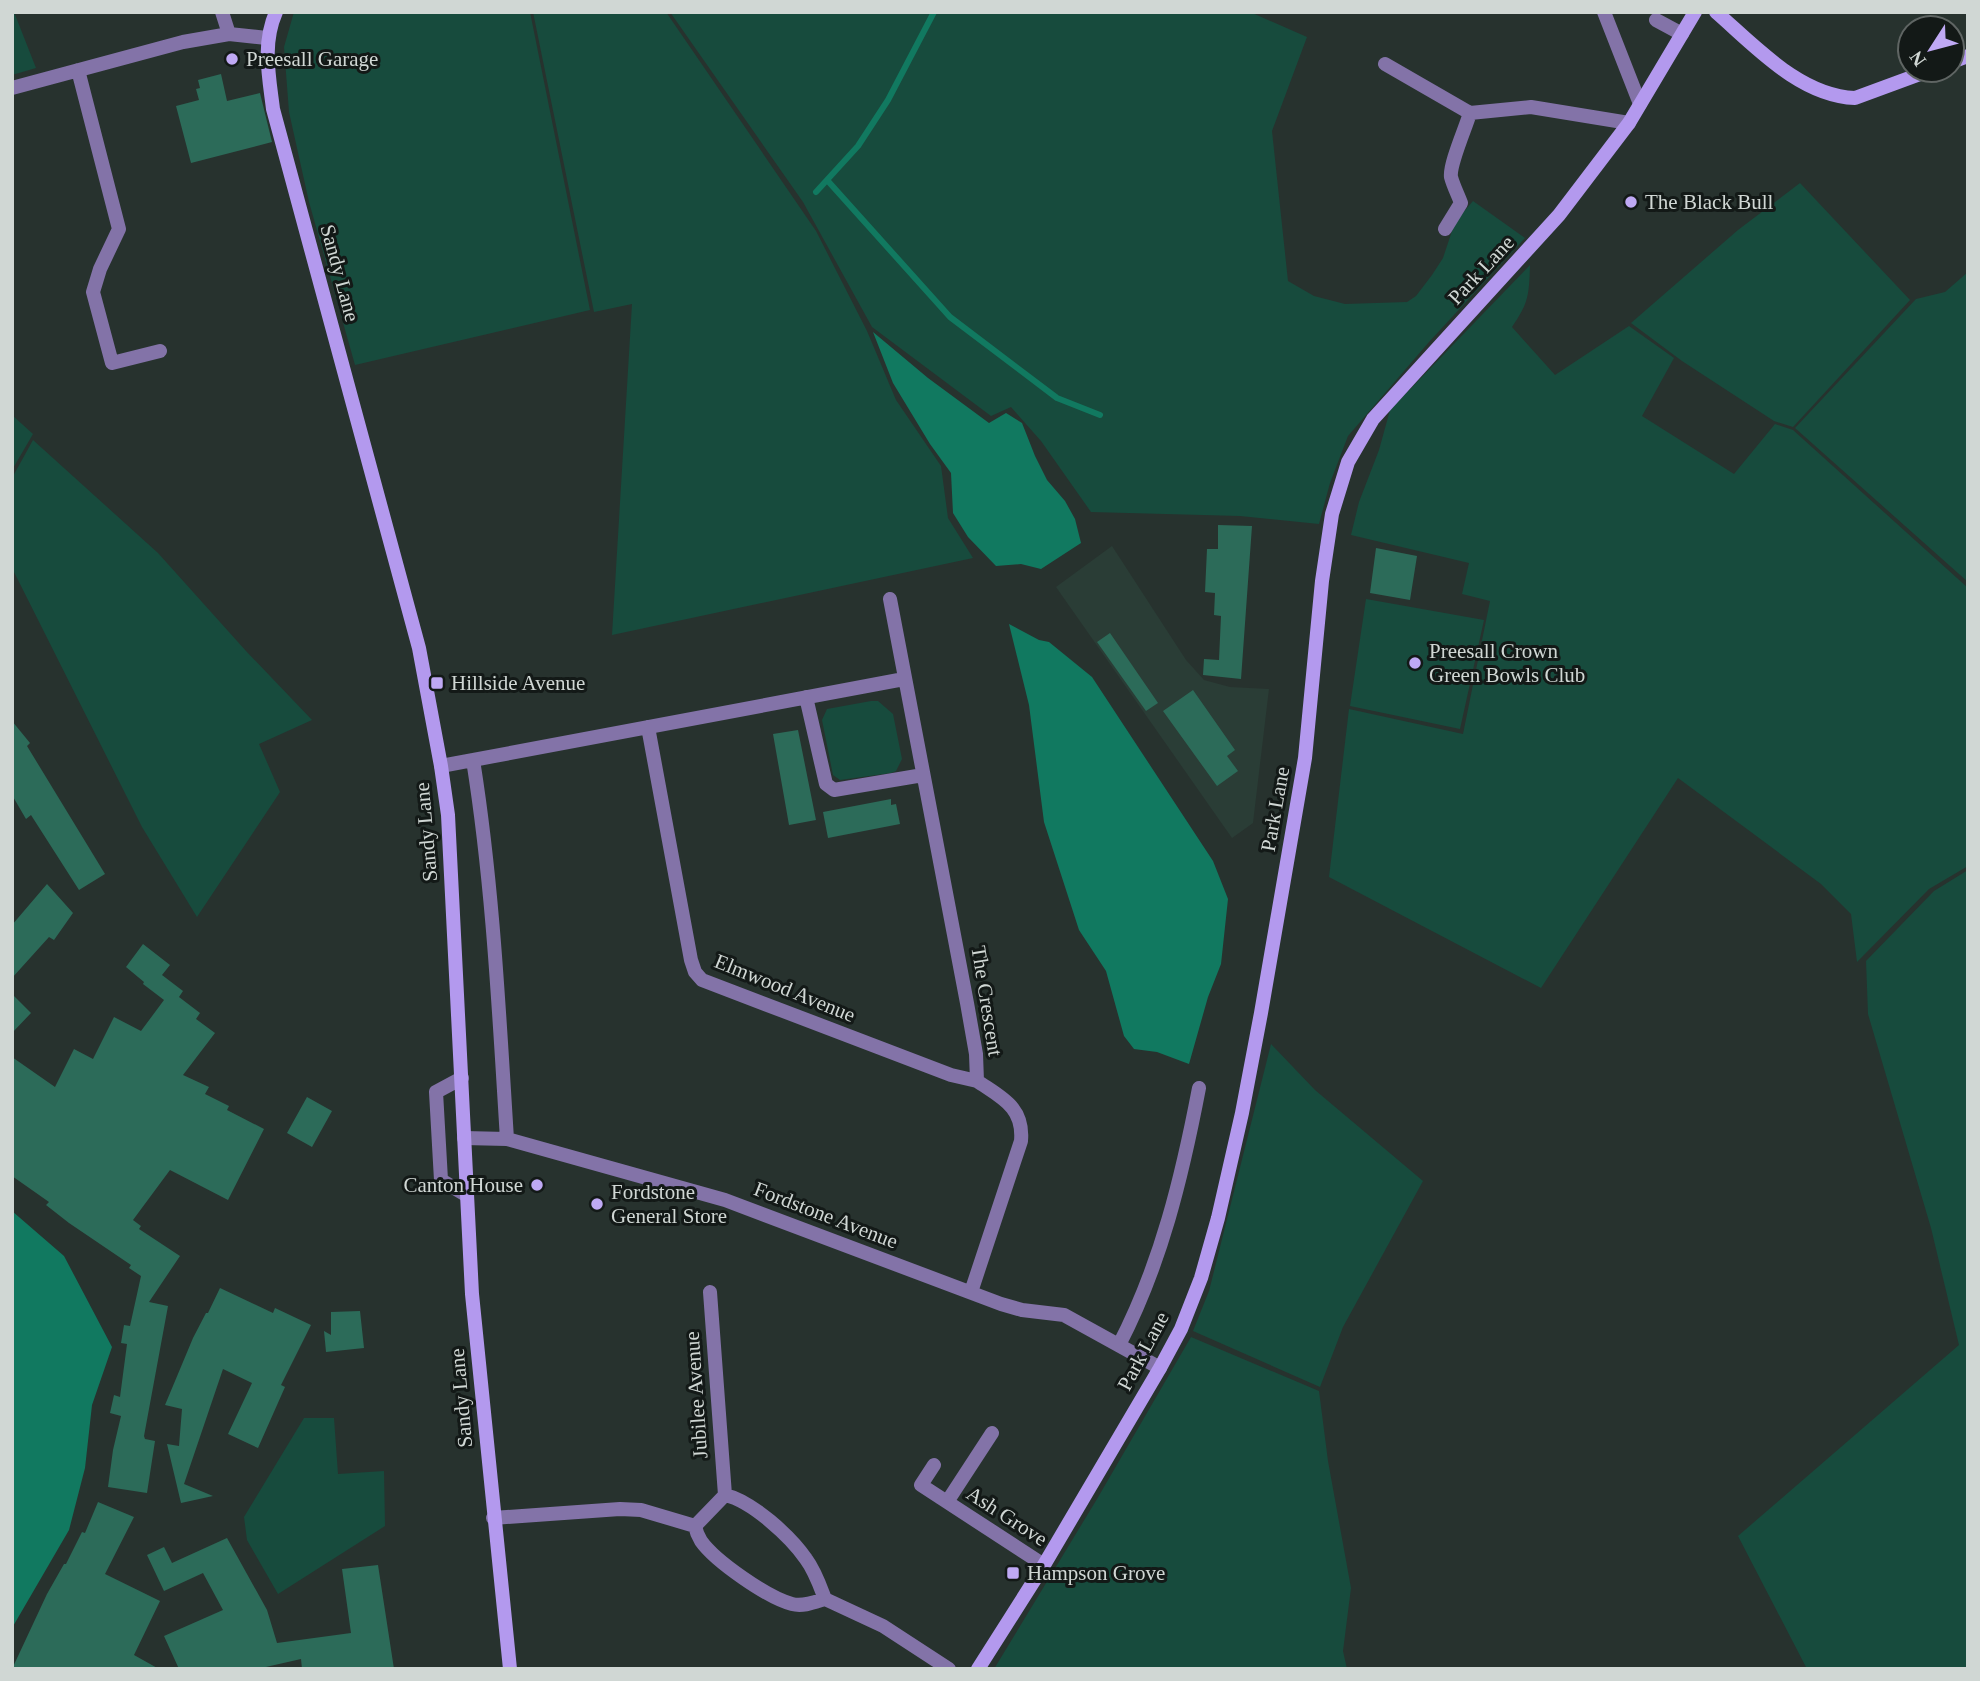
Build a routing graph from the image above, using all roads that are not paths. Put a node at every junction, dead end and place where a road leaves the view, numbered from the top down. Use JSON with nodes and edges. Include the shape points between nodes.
{"nodes":[{"id":1,"x":222,"y":12,"type":"edge"},
{"id":2,"x":276,"y":12,"type":"edge"},
{"id":3,"x":1604,"y":12,"type":"edge"},
{"id":4,"x":1695,"y":12,"type":"edge"},
{"id":5,"x":1716,"y":12,"type":"edge"},
{"id":6,"x":1656,"y":20,"type":"dead end"},
{"id":7,"x":229,"y":34,"type":"junction"},
{"id":8,"x":1682,"y":34,"type":"junction"},
{"id":9,"x":267,"y":38,"type":"junction"},
{"id":10,"x":1385,"y":64,"type":"dead end"},
{"id":11,"x":78,"y":70,"type":"junction"},
{"id":12,"x":1896,"y":83,"type":"edge"},
{"id":13,"x":12,"y":88,"type":"edge"},
{"id":14,"x":1640,"y":104,"type":"junction"},
{"id":15,"x":1470,"y":113,"type":"junction"},
{"id":16,"x":1629,"y":123,"type":"junction"},
{"id":17,"x":1445,"y":229,"type":"dead end"},
{"id":18,"x":160,"y":351,"type":"dead end"},
{"id":19,"x":890,"y":599,"type":"dead end"},
{"id":20,"x":904,"y":679,"type":"junction"},
{"id":21,"x":806,"y":697,"type":"junction"},
{"id":22,"x":648,"y":727,"type":"junction"},
{"id":23,"x":473,"y":760,"type":"junction"},
{"id":24,"x":442,"y":766,"type":"junction"},
{"id":25,"x":923,"y":775,"type":"junction"},
{"id":26,"x":462,"y":1078,"type":"junction"},
{"id":27,"x":977,"y":1081,"type":"junction"},
{"id":28,"x":1199,"y":1088,"type":"dead end"},
{"id":29,"x":464,"y":1138,"type":"junction"},
{"id":30,"x":506,"y":1139,"type":"junction"},
{"id":31,"x":466,"y":1195,"type":"junction"},
{"id":32,"x":710,"y":1292,"type":"dead end"},
{"id":33,"x":971,"y":1292,"type":"junction"},
{"id":34,"x":1119,"y":1345,"type":"junction"},
{"id":35,"x":1160,"y":1368,"type":"junction"},
{"id":36,"x":992,"y":1433,"type":"dead end"},
{"id":37,"x":934,"y":1465,"type":"dead end"},
{"id":38,"x":725,"y":1495,"type":"junction"},
{"id":39,"x":947,"y":1502,"type":"junction"},
{"id":40,"x":494,"y":1518,"type":"junction"},
{"id":41,"x":695,"y":1525,"type":"junction"},
{"id":42,"x":1044,"y":1565,"type":"junction"},
{"id":43,"x":825,"y":1599,"type":"junction"},
{"id":44,"x":510,"y":1669,"type":"edge"},
{"id":45,"x":949,"y":1669,"type":"edge"},
{"id":46,"x":978,"y":1669,"type":"edge"}],
"edges":[{"from":1,"to":7,"type":"street"},
{"from":2,"to":9,"type":"main road","name":"Sandy Lane"},
{"from":3,"to":14,"type":"street"},
{"from":4,"to":8,"type":"main road","name":"Park Lane"},
{"from":5,"to":12,"type":"main road","via":[[1777,66],[1842,98],[1855,98]]},
{"from":6,"to":8,"type":"street"},
{"from":7,"to":9,"type":"street"},
{"from":7,"to":11,"type":"street"},
{"from":8,"to":14,"type":"main road","name":"Park Lane"},
{"from":9,"to":24,"type":"main road","name":"Sandy Lane","via":[[273,109],[419,648]]},
{"from":10,"to":15,"type":"street"},
{"from":11,"to":13,"type":"street"},
{"from":11,"to":18,"type":"street","via":[[119,229],[93,292],[111,363]]},
{"from":14,"to":16,"type":"main road","name":"Park Lane"},
{"from":15,"to":16,"type":"street","via":[[1531,107]]},
{"from":15,"to":17,"type":"street","via":[[1451,162],[1451,177],[1461,203]]},
{"from":16,"to":35,"type":"main road","name":"Park Lane","via":[[1550,226],[1373,419],[1348,462],[1332,513],[1305,758],[1242,1113],[1201,1278]]},
{"from":19,"to":20,"type":"street","name":"The Crescent"},
{"from":20,"to":21,"type":"street"},
{"from":20,"to":25,"type":"street","name":"The Crescent"},
{"from":21,"to":22,"type":"street"},
{"from":21,"to":25,"type":"street","via":[[827,784],[834,790]]},
{"from":22,"to":23,"type":"street"},
{"from":22,"to":27,"type":"street","name":"Elmwood Avenue","via":[[695,972],[711,984],[951,1076]]},
{"from":23,"to":24,"type":"street"},
{"from":23,"to":30,"type":"street","via":[[497,980]]},
{"from":24,"to":26,"type":"main road","name":"Sandy Lane"},
{"from":25,"to":27,"type":"street","name":"The Crescent","via":[[976,1054]]},
{"from":26,"to":29,"type":"main road","name":"Sandy Lane"},
{"from":26,"to":31,"type":"street","via":[[436,1092],[441,1180]]},
{"from":27,"to":33,"type":"street","name":"The Crescent","via":[[1016,1111],[1022,1125],[1021,1141]]},
{"from":28,"to":34,"type":"street","name":"Park Lane","via":[[1165,1232]]},
{"from":29,"to":30,"type":"street","name":"Fordstone Avenue"},
{"from":29,"to":31,"type":"main road","name":"Sandy Lane"},
{"from":30,"to":33,"type":"street","name":"Fordstone Avenue","via":[[725,1200]]},
{"from":31,"to":40,"type":"main road","name":"Sandy Lane"},
{"from":32,"to":38,"type":"street","name":"Jubilee Avenue"},
{"from":33,"to":34,"type":"street","name":"Fordstone Avenue","via":[[1022,1310],[1064,1315]]},
{"from":34,"to":35,"type":"street","name":"Fordstone Avenue"},
{"from":35,"to":42,"type":"main road","name":"Park Lane"},
{"from":36,"to":39,"type":"street","name":"Ash Grove"},
{"from":37,"to":39,"type":"street","name":"Ash Grove","via":[[921,1485]]},
{"from":38,"to":41,"type":"street"},
{"from":38,"to":43,"type":"street","via":[[738,1498],[790,1541],[806,1559]]},
{"from":39,"to":42,"type":"street","name":"Ash Grove"},
{"from":40,"to":41,"type":"street","via":[[620,1509]]},
{"from":40,"to":44,"type":"main road","name":"Sandy Lane"},
{"from":41,"to":43,"type":"street","via":[[711,1553],[770,1594],[793,1604]]},
{"from":42,"to":46,"type":"main road","name":"Park Lane"},
{"from":43,"to":45,"type":"street","via":[[883,1626]]}]}
